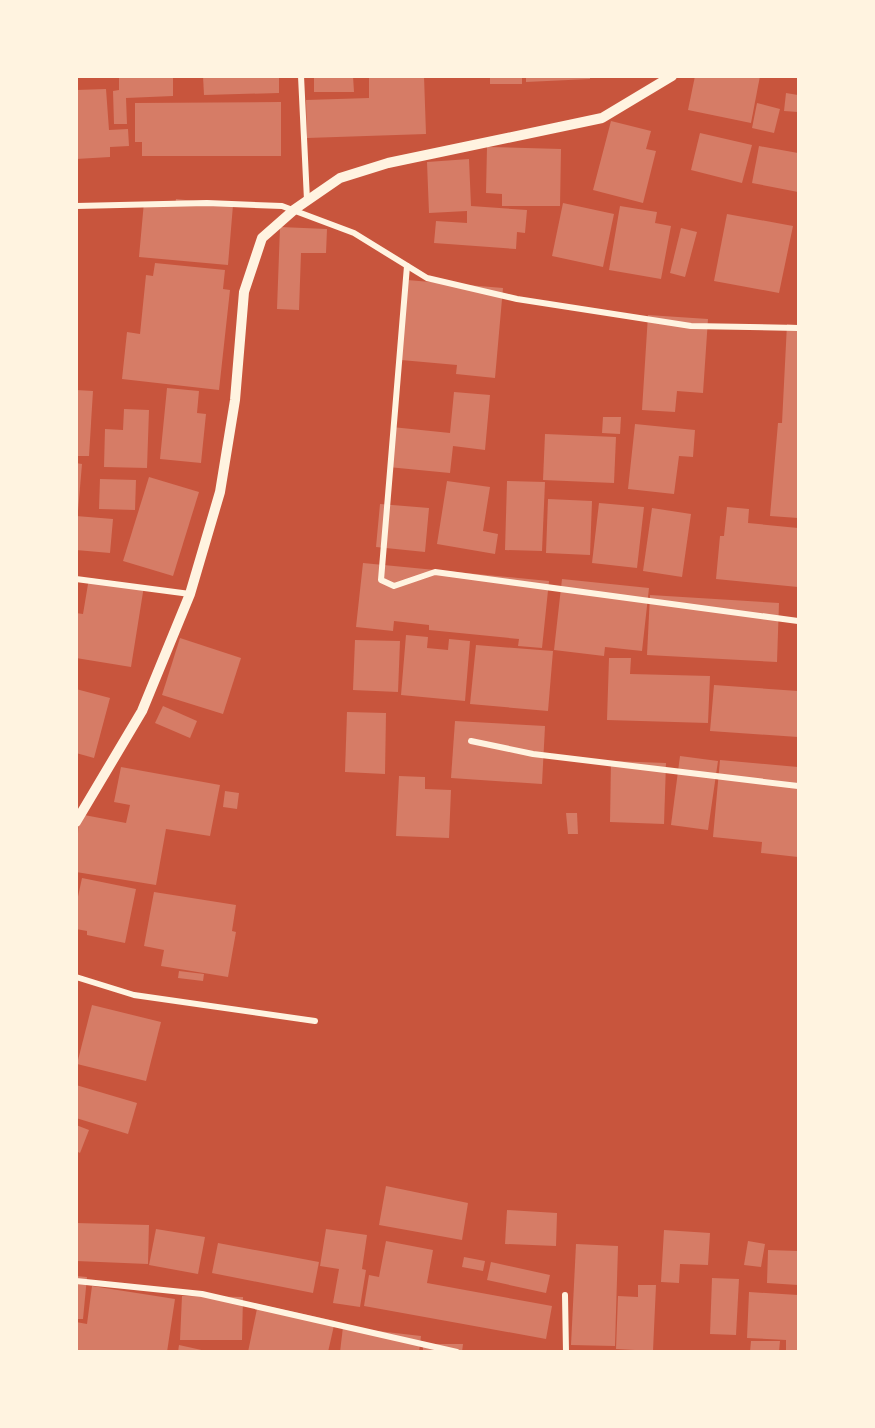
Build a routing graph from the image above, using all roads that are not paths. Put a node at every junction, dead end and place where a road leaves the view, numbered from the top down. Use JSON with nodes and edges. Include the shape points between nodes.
{"nodes":[{"id":1,"x":301,"y":76,"type":"edge"},
{"id":2,"x":672,"y":76,"type":"edge"},
{"id":3,"x":307,"y":200,"type":"junction"},
{"id":4,"x":76,"y":206,"type":"edge"},
{"id":5,"x":295,"y":209,"type":"junction"},
{"id":6,"x":407,"y":266,"type":"junction"},
{"id":7,"x":798,"y":328,"type":"edge"},
{"id":8,"x":76,"y":579,"type":"edge"},
{"id":9,"x":190,"y":594,"type":"junction"},
{"id":10,"x":798,"y":621,"type":"edge"},
{"id":11,"x":471,"y":741,"type":"dead end"},
{"id":12,"x":798,"y":786,"type":"edge"},
{"id":13,"x":76,"y":822,"type":"edge"},
{"id":14,"x":76,"y":977,"type":"edge"},
{"id":15,"x":315,"y":1021,"type":"dead end"},
{"id":16,"x":76,"y":1281,"type":"edge"},
{"id":17,"x":565,"y":1295,"type":"dead end"},
{"id":18,"x":457,"y":1352,"type":"edge"},
{"id":19,"x":566,"y":1352,"type":"edge"}],
"edges":[{"from":1,"to":3,"type":"street"},
{"from":2,"to":3,"type":"street","via":[[602,118],[388,163],[340,178]]},
{"from":3,"to":5,"type":"street"},
{"from":4,"to":5,"type":"street","via":[[207,203]]},
{"from":5,"to":6,"type":"street","via":[[354,233]]},
{"from":5,"to":9,"type":"street","via":[[262,238],[244,292],[235,400],[220,492]]},
{"from":6,"to":7,"type":"street","via":[[427,278],[517,299],[691,326]]},
{"from":6,"to":10,"type":"street","via":[[381,580],[394,586],[435,572]]},
{"from":8,"to":9,"type":"street"},
{"from":9,"to":13,"type":"street","via":[[142,711]]},
{"from":11,"to":12,"type":"street","via":[[533,754]]},
{"from":14,"to":15,"type":"street","via":[[134,995]]},
{"from":16,"to":18,"type":"street","via":[[202,1294]]},
{"from":17,"to":19,"type":"street"}]}
